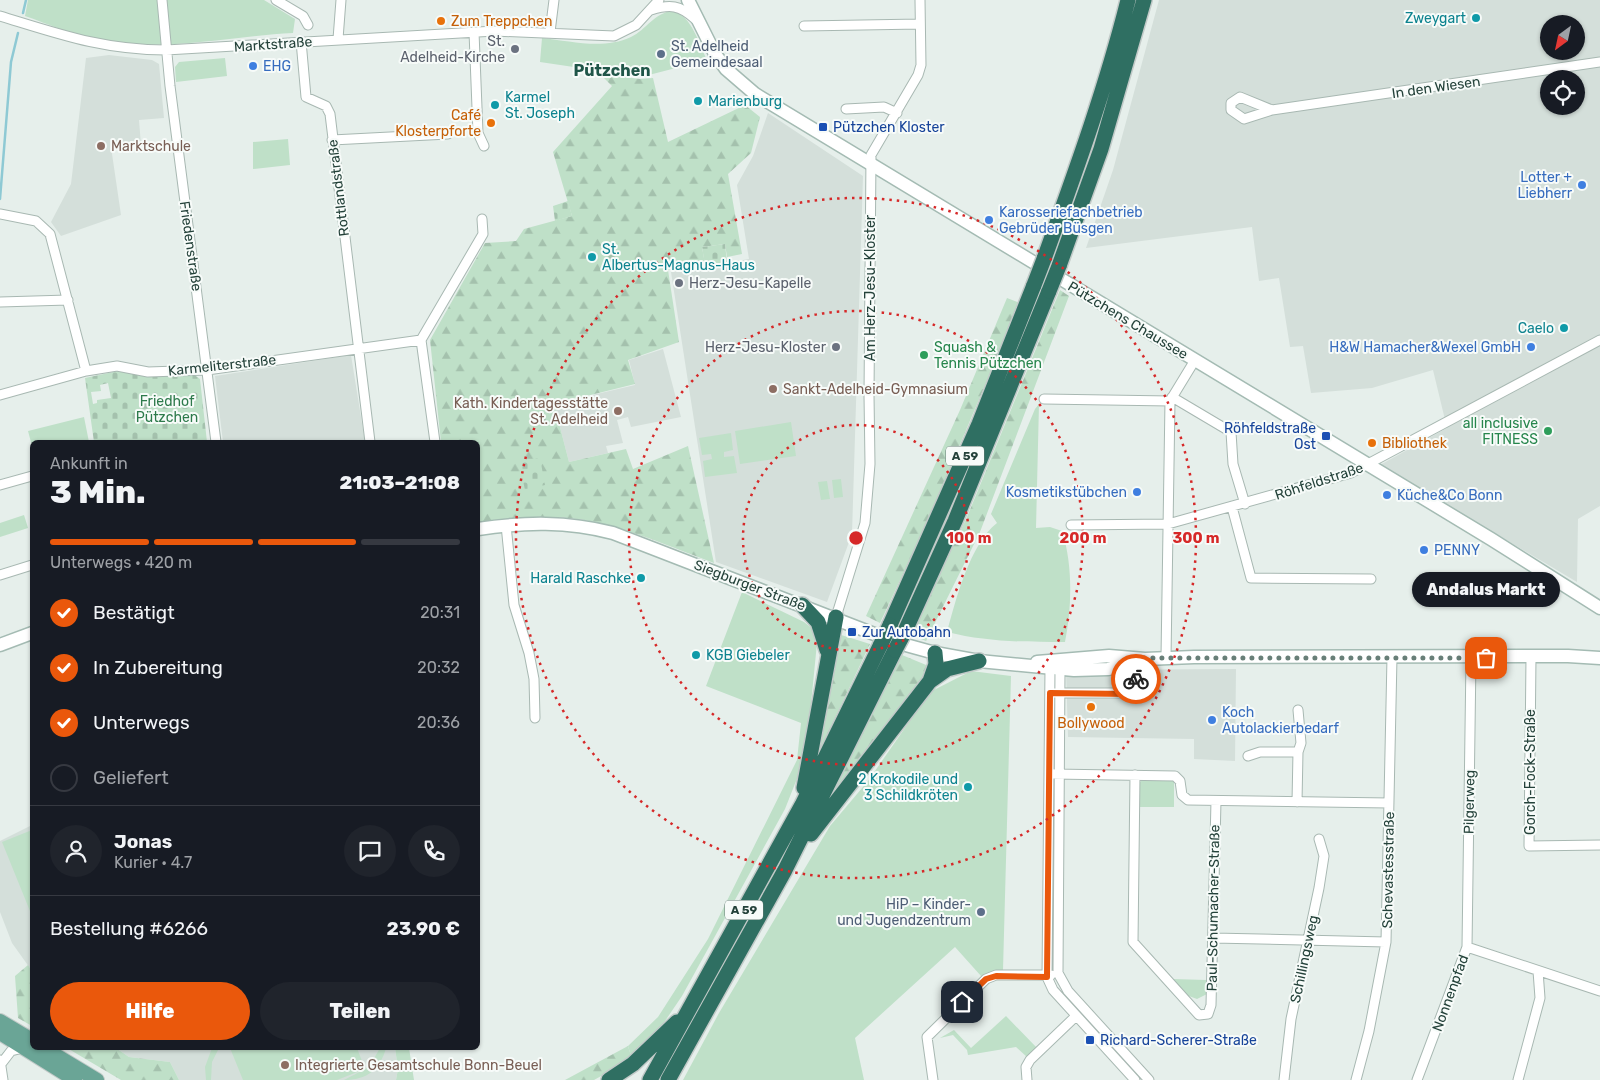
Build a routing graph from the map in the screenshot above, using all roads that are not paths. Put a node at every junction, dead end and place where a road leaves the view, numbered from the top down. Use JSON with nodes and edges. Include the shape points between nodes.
{"nodes":[{"id":1,"x":162,"y":0,"type":"edge"},
{"id":2,"x":276,"y":0,"type":"edge"},
{"id":3,"x":341,"y":0,"type":"edge"},
{"id":4,"x":554,"y":0,"type":"edge"},
{"id":5,"x":659,"y":0,"type":"edge"},
{"id":6,"x":688,"y":0,"type":"edge"},
{"id":7,"x":920,"y":0,"type":"edge"},
{"id":8,"x":1128,"y":0,"type":"edge"},
{"id":9,"x":1144,"y":0,"type":"edge"},
{"id":10,"x":648,"y":11,"type":"junction"},
{"id":11,"x":0,"y":16,"type":"edge"},
{"id":12,"x":697,"y":20,"type":"junction"},
{"id":13,"x":920,"y":24,"type":"junction"},
{"id":14,"x":308,"y":25,"type":"dead end"},
{"id":15,"x":804,"y":26,"type":"dead end"},
{"id":16,"x":474,"y":32,"type":"junction"},
{"id":17,"x":550,"y":32,"type":"junction"},
{"id":18,"x":338,"y":40,"type":"junction"},
{"id":19,"x":301,"y":41,"type":"junction"},
{"id":20,"x":166,"y":50,"type":"junction"},
{"id":21,"x":1600,"y":62,"type":"edge"},
{"id":22,"x":846,"y":109,"type":"dead end"},
{"id":23,"x":1272,"y":110,"type":"dead end"},
{"id":24,"x":897,"y":113,"type":"junction"},
{"id":25,"x":448,"y":134,"type":"dead end"},
{"id":26,"x":332,"y":140,"type":"junction"},
{"id":27,"x":484,"y":146,"type":"dead end"},
{"id":28,"x":870,"y":164,"type":"junction"},
{"id":29,"x":0,"y":214,"type":"edge"},
{"id":30,"x":482,"y":219,"type":"dead end"},
{"id":31,"x":68,"y":300,"type":"junction"},
{"id":32,"x":0,"y":302,"type":"edge"},
{"id":33,"x":421,"y":340,"type":"junction"},
{"id":34,"x":1600,"y":340,"type":"edge"},
{"id":35,"x":357,"y":348,"type":"junction"},
{"id":36,"x":1195,"y":360,"type":"junction"},
{"id":37,"x":207,"y":370,"type":"junction"},
{"id":38,"x":86,"y":371,"type":"junction"},
{"id":39,"x":1,"y":392,"type":"edge"},
{"id":40,"x":1044,"y":399,"type":"dead end"},
{"id":41,"x":1171,"y":399,"type":"junction"},
{"id":42,"x":216,"y":440,"type":"edge"},
{"id":43,"x":370,"y":440,"type":"edge"},
{"id":44,"x":435,"y":440,"type":"edge"},
{"id":45,"x":1369,"y":465,"type":"junction"},
{"id":46,"x":30,"y":477,"type":"edge"},
{"id":47,"x":0,"y":485,"type":"edge"},
{"id":48,"x":1245,"y":504,"type":"junction"},
{"id":49,"x":1232,"y":507,"type":"junction"},
{"id":50,"x":1168,"y":524,"type":"junction"},
{"id":51,"x":506,"y":525,"type":"junction"},
{"id":52,"x":1071,"y":526,"type":"dead end"},
{"id":53,"x":480,"y":529,"type":"edge"},
{"id":54,"x":30,"y":566,"type":"edge"},
{"id":55,"x":0,"y":575,"type":"edge"},
{"id":56,"x":1371,"y":579,"type":"dead end"},
{"id":57,"x":802,"y":605,"type":"junction"},
{"id":58,"x":1600,"y":608,"type":"edge"},
{"id":59,"x":836,"y":618,"type":"junction"},
{"id":60,"x":30,"y":634,"type":"edge"},
{"id":61,"x":0,"y":645,"type":"edge"},
{"id":62,"x":935,"y":653,"type":"junction"},
{"id":63,"x":828,"y":654,"type":"junction"},
{"id":64,"x":1392,"y":657,"type":"junction"},
{"id":65,"x":1531,"y":657,"type":"junction"},
{"id":66,"x":1166,"y":658,"type":"junction"},
{"id":67,"x":1471,"y":658,"type":"junction"},
{"id":68,"x":1600,"y":658,"type":"edge"},
{"id":69,"x":1140,"y":660,"type":"junction"},
{"id":70,"x":979,"y":661,"type":"junction"},
{"id":71,"x":1057,"y":666,"type":"junction"},
{"id":72,"x":930,"y":680,"type":"junction"},
{"id":73,"x":1050,"y":693,"type":"junction"},
{"id":74,"x":1060,"y":693,"type":"junction"},
{"id":75,"x":1298,"y":710,"type":"dead end"},
{"id":76,"x":535,"y":718,"type":"dead end"},
{"id":77,"x":1298,"y":752,"type":"junction"},
{"id":78,"x":1248,"y":756,"type":"dead end"},
{"id":79,"x":1048,"y":774,"type":"junction"},
{"id":80,"x":1059,"y":774,"type":"junction"},
{"id":81,"x":1135,"y":775,"type":"junction"},
{"id":82,"x":1216,"y":801,"type":"junction"},
{"id":83,"x":1297,"y":802,"type":"junction"},
{"id":84,"x":1389,"y":803,"type":"junction"},
{"id":85,"x":802,"y":805,"type":"junction"},
{"id":86,"x":1318,"y":839,"type":"dead end"},
{"id":87,"x":1600,"y":845,"type":"edge"},
{"id":88,"x":785,"y":870,"type":"junction"},
{"id":89,"x":1213,"y":938,"type":"junction"},
{"id":90,"x":1308,"y":941,"type":"junction"},
{"id":91,"x":1386,"y":942,"type":"junction"},
{"id":92,"x":1467,"y":947,"type":"junction"},
{"id":93,"x":1538,"y":971,"type":"junction"},
{"id":94,"x":1058,"y":973,"type":"junction"},
{"id":95,"x":1047,"y":977,"type":"junction"},
{"id":96,"x":1600,"y":991,"type":"edge"},
{"id":97,"x":686,"y":1015,"type":"junction"},
{"id":98,"x":1076,"y":1016,"type":"junction"},
{"id":99,"x":0,"y":1021,"type":"edge"},
{"id":100,"x":0,"y":1033,"type":"edge"},
{"id":101,"x":28,"y":1044,"type":"edge"},
{"id":102,"x":36,"y":1050,"type":"edge"},
{"id":103,"x":47,"y":1050,"type":"edge"},
{"id":104,"x":679,"y":1059,"type":"junction"},
{"id":105,"x":0,"y":1061,"type":"edge"},
{"id":106,"x":3,"y":1080,"type":"edge"},
{"id":107,"x":75,"y":1080,"type":"edge"},
{"id":108,"x":97,"y":1080,"type":"edge"},
{"id":109,"x":609,"y":1080,"type":"edge"},
{"id":110,"x":650,"y":1080,"type":"edge"},
{"id":111,"x":668,"y":1080,"type":"edge"},
{"id":112,"x":672,"y":1080,"type":"edge"},
{"id":113,"x":933,"y":1080,"type":"edge"},
{"id":114,"x":1027,"y":1080,"type":"edge"},
{"id":115,"x":1135,"y":1080,"type":"edge"},
{"id":116,"x":1149,"y":1080,"type":"edge"},
{"id":117,"x":1284,"y":1080,"type":"edge"},
{"id":118,"x":1356,"y":1080,"type":"edge"},
{"id":119,"x":1417,"y":1080,"type":"edge"},
{"id":120,"x":1518,"y":1080,"type":"edge"}],
"edges":[{"from":1,"to":20,"type":"street","name":"Friedenstraße"},
{"from":2,"to":14,"type":"street","via":[[303,16]]},
{"from":3,"to":18,"type":"street"},
{"from":4,"to":17,"type":"street"},
{"from":5,"to":10,"type":"street","name":"Marktstraße"},
{"from":6,"to":12,"type":"main road","name":"Pützchens Chaussee"},
{"from":7,"to":13,"type":"street"},
{"from":8,"to":85,"type":"highway","number":"A 59","bridge":true,"via":[[1086,144],[979,424],[890,625]]},
{"from":9,"to":88,"type":"highway","number":"A 59","bridge":true,"via":[[1101,149],[1050,291],[959,512],[905,630]]},
{"from":10,"to":12,"type":"street","via":[[675,5]]},
{"from":10,"to":17,"type":"street","name":"Marktstraße","via":[[636,25],[614,36]]},
{"from":11,"to":20,"type":"street","name":"Marktstraße","via":[[103,46]]},
{"from":12,"to":28,"type":"main road","name":"Pützchens Chaussee","via":[[707,42],[726,69],[755,94]]},
{"from":13,"to":15,"type":"street"},
{"from":13,"to":24,"type":"street","via":[[921,65]]},
{"from":16,"to":17,"type":"street","name":"Marktstraße"},
{"from":16,"to":18,"type":"street","name":"Marktstraße"},
{"from":16,"to":27,"type":"street","via":[[478,133]]},
{"from":18,"to":19,"type":"street","name":"Marktstraße"},
{"from":19,"to":20,"type":"street","name":"Marktstraße"},
{"from":19,"to":26,"type":"street","name":"Rottlandstraße","via":[[306,97],[326,106],[330,114]]},
{"from":20,"to":37,"type":"street","name":"Friedenstraße"},
{"from":21,"to":23,"type":"street","name":"In den Wiesen"},
{"from":22,"to":24,"type":"street","via":[[884,107]]},
{"from":24,"to":28,"type":"street","via":[[871,155]]},
{"from":25,"to":26,"type":"street"},
{"from":26,"to":35,"type":"street","name":"Rottlandstraße"},
{"from":28,"to":36,"type":"main road","name":"Pützchens Chaussee"},
{"from":28,"to":59,"type":"street","name":"Am Herz-Jesu-Kloster","via":[[870,464],[864,523]]},
{"from":29,"to":31,"type":"street","via":[[24,217],[44,227],[50,234]]},
{"from":30,"to":33,"type":"street","via":[[482,234]]},
{"from":31,"to":32,"type":"street"},
{"from":31,"to":38,"type":"street"},
{"from":33,"to":35,"type":"street","name":"Karmeliterstraße"},
{"from":33,"to":44,"type":"street"},
{"from":34,"to":45,"type":"street","name":"Röhfeldstraße"},
{"from":35,"to":37,"type":"street","name":"Karmeliterstraße"},
{"from":35,"to":43,"type":"street"},
{"from":36,"to":41,"type":"street"},
{"from":36,"to":45,"type":"main road","name":"Pützchens Chaussee"},
{"from":37,"to":38,"type":"street","name":"Karmeliterstraße","via":[[148,372],[118,366]]},
{"from":37,"to":42,"type":"street","name":"Friedenstraße"},
{"from":38,"to":39,"type":"street","name":"Karmeliterstraße"},
{"from":40,"to":41,"type":"street"},
{"from":41,"to":48,"type":"street","via":[[1230,432],[1233,464]]},
{"from":41,"to":50,"type":"street"},
{"from":45,"to":48,"type":"street","name":"Röhfeldstraße"},
{"from":45,"to":58,"type":"main road","name":"Pützchens Chaussee"},
{"from":46,"to":47,"type":"street"},
{"from":48,"to":49,"type":"street","name":"Röhfeldstraße"},
{"from":49,"to":50,"type":"street","name":"Röhfeldstraße"},
{"from":49,"to":56,"type":"street","via":[[1251,578]]},
{"from":50,"to":52,"type":"street","name":"Röhfeldstraße"},
{"from":50,"to":66,"type":"street"},
{"from":51,"to":53,"type":"main road","name":"Siegburger Straße"},
{"from":51,"to":57,"type":"main road","name":"Siegburger Straße","via":[[558,523],[613,533]]},
{"from":51,"to":76,"type":"street","via":[[514,605],[534,679]]},
{"from":54,"to":55,"type":"street"},
{"from":57,"to":59,"type":"main road","name":"Siegburger Straße"},
{"from":57,"to":63,"type":"highway","via":[[819,625]]},
{"from":59,"to":62,"type":"main road","name":"Siegburger Straße","via":[[895,642]]},
{"from":59,"to":63,"type":"highway"},
{"from":60,"to":61,"type":"main road"},
{"from":62,"to":70,"type":"main road","name":"Siegburger Straße"},
{"from":62,"to":72,"type":"highway","via":[[936,664]]},
{"from":63,"to":85,"type":"highway"},
{"from":64,"to":66,"type":"main road","name":"Siegburger Straße"},
{"from":64,"to":67,"type":"main road","name":"Siegburger Straße"},
{"from":64,"to":84,"type":"street","name":"Schevastesstraße"},
{"from":65,"to":67,"type":"main road","name":"Siegburger Straße"},
{"from":65,"to":68,"type":"main road","name":"Siegburger Straße"},
{"from":65,"to":87,"type":"street","name":"Gorch-Fock-Straße","via":[[1529,846]]},
{"from":66,"to":69,"type":"main road","name":"Siegburger Straße"},
{"from":67,"to":92,"type":"street","name":"Pilgerweg"},
{"from":69,"to":71,"type":"main road","name":"Siegburger Straße","via":[[1091,671]]},
{"from":69,"to":74,"type":"street","via":[[1133,693]]},
{"from":70,"to":71,"type":"main road","name":"Siegburger Straße"},
{"from":70,"to":72,"type":"highway","via":[[947,669]]},
{"from":71,"to":73,"type":"street"},
{"from":71,"to":74,"type":"street"},
{"from":72,"to":88,"type":"highway"},
{"from":73,"to":74,"type":"street"},
{"from":73,"to":79,"type":"street"},
{"from":74,"to":80,"type":"street"},
{"from":75,"to":77,"type":"street","via":[[1301,743]]},
{"from":77,"to":78,"type":"street","via":[[1260,752]]},
{"from":77,"to":83,"type":"street"},
{"from":79,"to":80,"type":"street"},
{"from":79,"to":95,"type":"street"},
{"from":80,"to":81,"type":"street"},
{"from":80,"to":94,"type":"street"},
{"from":81,"to":82,"type":"street","via":[[1176,776],[1182,795],[1188,800]]},
{"from":81,"to":89,"type":"street","name":"Paul-Schumacher-Straße","via":[[1133,942],[1199,1016],[1208,1014],[1212,1006]]},
{"from":82,"to":83,"type":"street"},
{"from":82,"to":89,"type":"street","name":"Paul-Schumacher-Straße"},
{"from":83,"to":84,"type":"street"},
{"from":84,"to":91,"type":"street","name":"Schevastesstraße"},
{"from":85,"to":97,"type":"highway","number":"A 59"},
{"from":86,"to":90,"type":"street","name":"Schillingsweg","via":[[1324,856]]},
{"from":88,"to":104,"type":"highway","number":"A 59"},
{"from":89,"to":90,"type":"street"},
{"from":90,"to":91,"type":"street"},
{"from":90,"to":117,"type":"street","name":"Schillingsweg","via":[[1291,1019]]},
{"from":91,"to":118,"type":"street","name":"Schevastesstraße","via":[[1370,1030]]},
{"from":92,"to":93,"type":"street","name":"Nonnenpfad"},
{"from":92,"to":119,"type":"street","name":"Nonnenpfad"},
{"from":93,"to":96,"type":"street","name":"Nonnenpfad"},
{"from":93,"to":120,"type":"street","via":[[1540,998]]},
{"from":94,"to":95,"type":"street"},
{"from":94,"to":116,"type":"street","via":[[1068,991]]},
{"from":95,"to":98,"type":"street","via":[[1052,989]]},
{"from":95,"to":113,"type":"street","via":[[996,976],[986,979],[927,1037]]},
{"from":97,"to":109,"type":"highway","via":[[633,1064]]},
{"from":97,"to":110,"type":"highway","number":"A 59"},
{"from":98,"to":114,"type":"street","via":[[1030,1060],[1026,1067]]},
{"from":98,"to":115,"type":"street"},
{"from":99,"to":101,"type":"main road"},
{"from":100,"to":101,"type":"main road"},
{"from":101,"to":105,"type":"street"},
{"from":102,"to":107,"type":"main road"},
{"from":103,"to":108,"type":"main road"},
{"from":104,"to":111,"type":"highway","number":"A 59"},
{"from":104,"to":112,"type":"highway"},
{"from":105,"to":106,"type":"street"}]}
